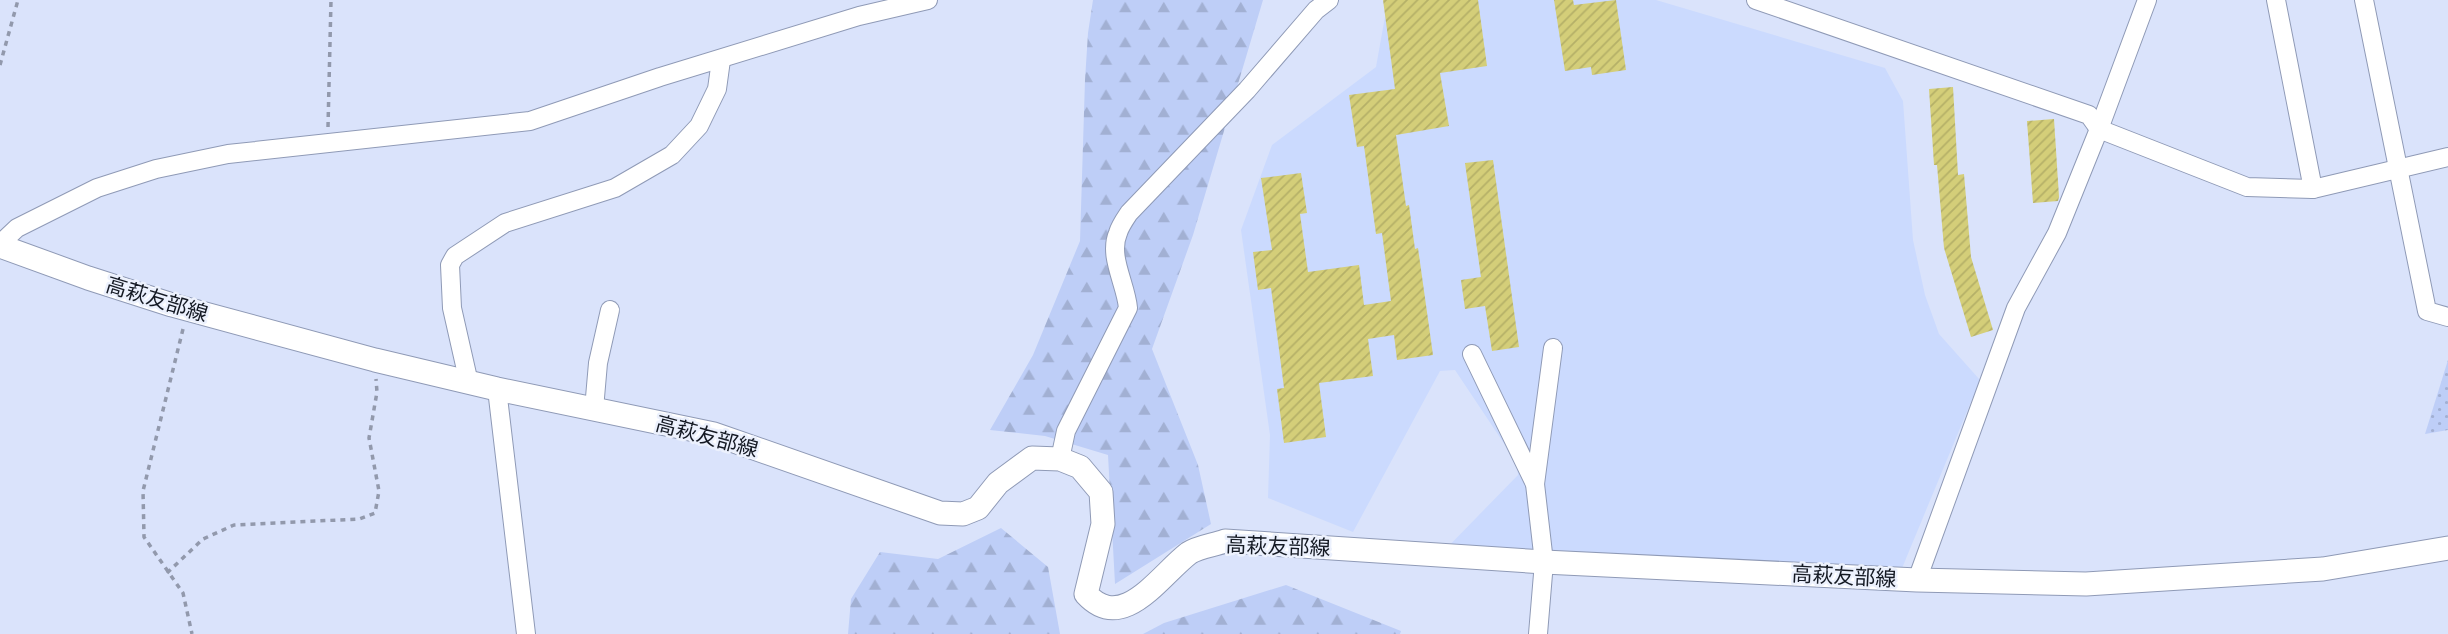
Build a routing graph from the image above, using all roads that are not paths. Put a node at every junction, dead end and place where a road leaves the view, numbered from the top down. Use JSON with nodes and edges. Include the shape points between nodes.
{"nodes":[{"id":1,"x":928,"y":0,"type":"edge"},
{"id":2,"x":1329,"y":0,"type":"edge"},
{"id":3,"x":1756,"y":0,"type":"edge"},
{"id":4,"x":2147,"y":0,"type":"edge"},
{"id":5,"x":2276,"y":0,"type":"edge"},
{"id":6,"x":2364,"y":0,"type":"edge"},
{"id":7,"x":721,"y":60,"type":"junction"},
{"id":8,"x":2099,"y":129,"type":"junction"},
{"id":9,"x":2448,"y":157,"type":"edge"},
{"id":10,"x":2399,"y":170,"type":"junction"},
{"id":11,"x":2313,"y":189,"type":"junction"},
{"id":12,"x":0,"y":245,"type":"edge"},
{"id":13,"x":610,"y":310,"type":"dead end"},
{"id":14,"x":2448,"y":317,"type":"edge"},
{"id":15,"x":1553,"y":348,"type":"dead end"},
{"id":16,"x":1472,"y":354,"type":"dead end"},
{"id":17,"x":469,"y":383,"type":"junction"},
{"id":18,"x":497,"y":389,"type":"junction"},
{"id":19,"x":594,"y":409,"type":"junction"},
{"id":20,"x":1060,"y":459,"type":"junction"},
{"id":21,"x":1535,"y":484,"type":"junction"},
{"id":22,"x":2448,"y":548,"type":"edge"},
{"id":23,"x":1544,"y":562,"type":"junction"},
{"id":24,"x":1917,"y":580,"type":"junction"},
{"id":25,"x":526,"y":634,"type":"edge"},
{"id":26,"x":1538,"y":634,"type":"edge"}],
"edges":[{"from":1,"to":7,"type":"street","via":[[859,16]]},
{"from":2,"to":20,"type":"street","via":[[1129,213],[1114,250],[1128,308],[1066,431]]},
{"from":3,"to":8,"type":"street","via":[[2089,115]]},
{"from":4,"to":8,"type":"street"},
{"from":5,"to":11,"type":"street"},
{"from":6,"to":10,"type":"street"},
{"from":7,"to":12,"type":"street","via":[[530,121],[228,154],[145,173],[97,188],[17,228]]},
{"from":7,"to":17,"type":"street","via":[[717,89],[699,126],[672,155],[615,188],[505,223],[456,256],[450,265],[452,307]]},
{"from":8,"to":11,"type":"street","via":[[2248,187]]},
{"from":8,"to":24,"type":"street","via":[[2057,233],[2016,308]]},
{"from":9,"to":10,"type":"street"},
{"from":10,"to":11,"type":"street"},
{"from":10,"to":14,"type":"street","via":[[2427,311]]},
{"from":12,"to":17,"type":"main road","name":"高萩友部線","via":[[172,305]]},
{"from":13,"to":19,"type":"street"},
{"from":15,"to":21,"type":"street"},
{"from":16,"to":21,"type":"street"},
{"from":17,"to":18,"type":"main road","name":"高萩友部線"},
{"from":18,"to":19,"type":"main road","name":"高萩友部線"},
{"from":18,"to":25,"type":"street"},
{"from":19,"to":20,"type":"main road","name":"高萩友部線","via":[[714,434],[940,513],[962,514],[978,508],[998,483],[1032,458]]},
{"from":20,"to":23,"type":"main road","name":"高萩友部線","via":[[1080,467],[1101,492],[1103,524],[1086,594],[1095,610],[1107,618],[1122,618],[1147,600],[1190,553],[1225,541]]},
{"from":21,"to":23,"type":"street"},
{"from":22,"to":24,"type":"main road","name":"高萩友部線","via":[[2323,569],[2086,584]]},
{"from":23,"to":24,"type":"main road","name":"高萩友部線"},
{"from":23,"to":26,"type":"street"}]}
